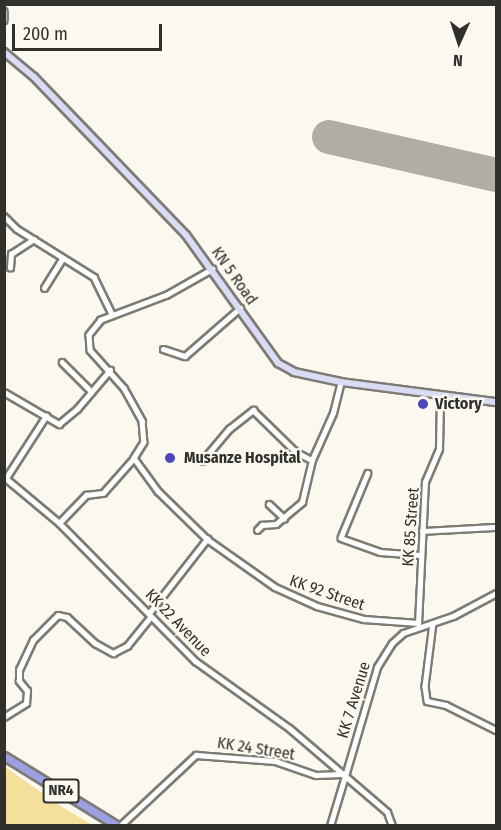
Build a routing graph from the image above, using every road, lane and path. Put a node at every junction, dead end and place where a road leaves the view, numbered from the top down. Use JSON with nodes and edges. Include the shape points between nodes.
{"nodes":[{"id":1,"x":4,"y":11,"type":"edge"},
{"id":2,"x":4,"y":20,"type":"edge"},
{"id":3,"x":4,"y":52,"type":"edge"},
{"id":4,"x":4,"y":216,"type":"edge"},
{"id":5,"x":34,"y":239,"type":"junction"},
{"id":6,"x":62,"y":259,"type":"junction"},
{"id":7,"x":10,"y":268,"type":"dead end"},
{"id":8,"x":213,"y":269,"type":"junction"},
{"id":9,"x":44,"y":288,"type":"dead end"},
{"id":10,"x":240,"y":308,"type":"junction"},
{"id":11,"x":112,"y":314,"type":"junction"},
{"id":12,"x":163,"y":349,"type":"dead end"},
{"id":13,"x":62,"y":362,"type":"dead end"},
{"id":14,"x":110,"y":370,"type":"junction"},
{"id":15,"x":341,"y":382,"type":"junction"},
{"id":16,"x":4,"y":392,"type":"edge"},
{"id":17,"x":92,"y":392,"type":"junction"},
{"id":18,"x":440,"y":396,"type":"junction"},
{"id":19,"x":496,"y":402,"type":"edge"},
{"id":20,"x":46,"y":416,"type":"junction"},
{"id":21,"x":134,"y":458,"type":"junction"},
{"id":22,"x":312,"y":460,"type":"junction"},
{"id":23,"x":202,"y":461,"type":"dead end"},
{"id":24,"x":368,"y":473,"type":"dead end"},
{"id":25,"x":5,"y":477,"type":"edge"},
{"id":26,"x":269,"y":504,"type":"dead end"},
{"id":27,"x":284,"y":518,"type":"junction"},
{"id":28,"x":59,"y":523,"type":"junction"},
{"id":29,"x":496,"y":527,"type":"edge"},
{"id":30,"x":257,"y":530,"type":"dead end"},
{"id":31,"x":422,"y":531,"type":"junction"},
{"id":32,"x":207,"y":539,"type":"junction"},
{"id":33,"x":420,"y":555,"type":"junction"},
{"id":34,"x":496,"y":593,"type":"edge"},
{"id":35,"x":150,"y":615,"type":"junction"},
{"id":36,"x":433,"y":623,"type":"junction"},
{"id":37,"x":419,"y":625,"type":"junction"},
{"id":38,"x":4,"y":717,"type":"edge"},
{"id":39,"x":496,"y":730,"type":"edge"},
{"id":40,"x":4,"y":756,"type":"edge"},
{"id":41,"x":343,"y":775,"type":"junction"},
{"id":42,"x":119,"y":825,"type":"edge"},
{"id":43,"x":330,"y":825,"type":"edge"},
{"id":44,"x":392,"y":825,"type":"edge"}],
"edges":[{"from":1,"to":2,"type":"street"},
{"from":3,"to":8,"type":"main road","name":"KN 5 Road","via":[[52,95]]},
{"from":4,"to":5,"type":"street"},
{"from":5,"to":6,"type":"street"},
{"from":5,"to":7,"type":"street","via":[[11,254]]},
{"from":6,"to":9,"type":"street"},
{"from":6,"to":11,"type":"street","via":[[94,277]]},
{"from":8,"to":10,"type":"main road","name":"KN 5 Road"},
{"from":8,"to":11,"type":"street","via":[[167,296]]},
{"from":10,"to":12,"type":"street","via":[[185,356]]},
{"from":10,"to":15,"type":"main road","name":"KN 5 Road","via":[[278,363],[294,372]]},
{"from":11,"to":14,"type":"street","via":[[93,328],[88,343],[94,356]]},
{"from":13,"to":17,"type":"street"},
{"from":14,"to":17,"type":"street"},
{"from":14,"to":21,"type":"street","via":[[138,415],[145,436]]},
{"from":15,"to":18,"type":"main road","name":"KN 5 Road"},
{"from":15,"to":22,"type":"street","via":[[333,413]]},
{"from":16,"to":20,"type":"street"},
{"from":17,"to":20,"type":"street","via":[[63,423]]},
{"from":18,"to":19,"type":"main road","name":"KN 5 Road"},
{"from":18,"to":31,"type":"street","name":"KK 85 Street","via":[[438,449],[425,482]]},
{"from":20,"to":25,"type":"street"},
{"from":21,"to":28,"type":"street","via":[[107,489],[86,495]]},
{"from":21,"to":32,"type":"street","name":"KK 92 Street","via":[[158,490]]},
{"from":22,"to":23,"type":"street","via":[[296,452],[253,410],[237,420]]},
{"from":22,"to":27,"type":"street","via":[[302,502]]},
{"from":24,"to":33,"type":"street","via":[[341,538],[380,552]]},
{"from":25,"to":28,"type":"street","name":"KK 22 Avenue"},
{"from":26,"to":27,"type":"street"},
{"from":27,"to":30,"type":"street"},
{"from":28,"to":35,"type":"street","name":"KK 22 Avenue"},
{"from":29,"to":31,"type":"street"},
{"from":31,"to":33,"type":"street","name":"KK 85 Street"},
{"from":32,"to":35,"type":"street"},
{"from":32,"to":37,"type":"street","name":"KK 92 Street","via":[[297,598],[369,621]]},
{"from":33,"to":37,"type":"street","name":"KK 85 Street"},
{"from":34,"to":36,"type":"street","name":"KK 7 Avenue"},
{"from":35,"to":38,"type":"street","via":[[127,646],[113,653],[67,617],[58,615],[33,640],[19,670],[19,681],[27,691],[26,703]]},
{"from":35,"to":41,"type":"street","name":"KK 22 Avenue","via":[[195,661],[289,728]]},
{"from":36,"to":37,"type":"street","name":"KK 7 Avenue"},
{"from":36,"to":39,"type":"street","via":[[425,686],[427,701],[446,705]]},
{"from":37,"to":41,"type":"street","name":"KK 7 Avenue","via":[[392,642],[377,667]]},
{"from":40,"to":42,"type":"highway","number":"NR4"},
{"from":41,"to":42,"type":"street","name":"KK 24 Street","via":[[316,776],[286,763],[196,755]]},
{"from":41,"to":43,"type":"street"},
{"from":41,"to":44,"type":"street","name":"KK 22 Avenue","via":[[387,812]]}]}
